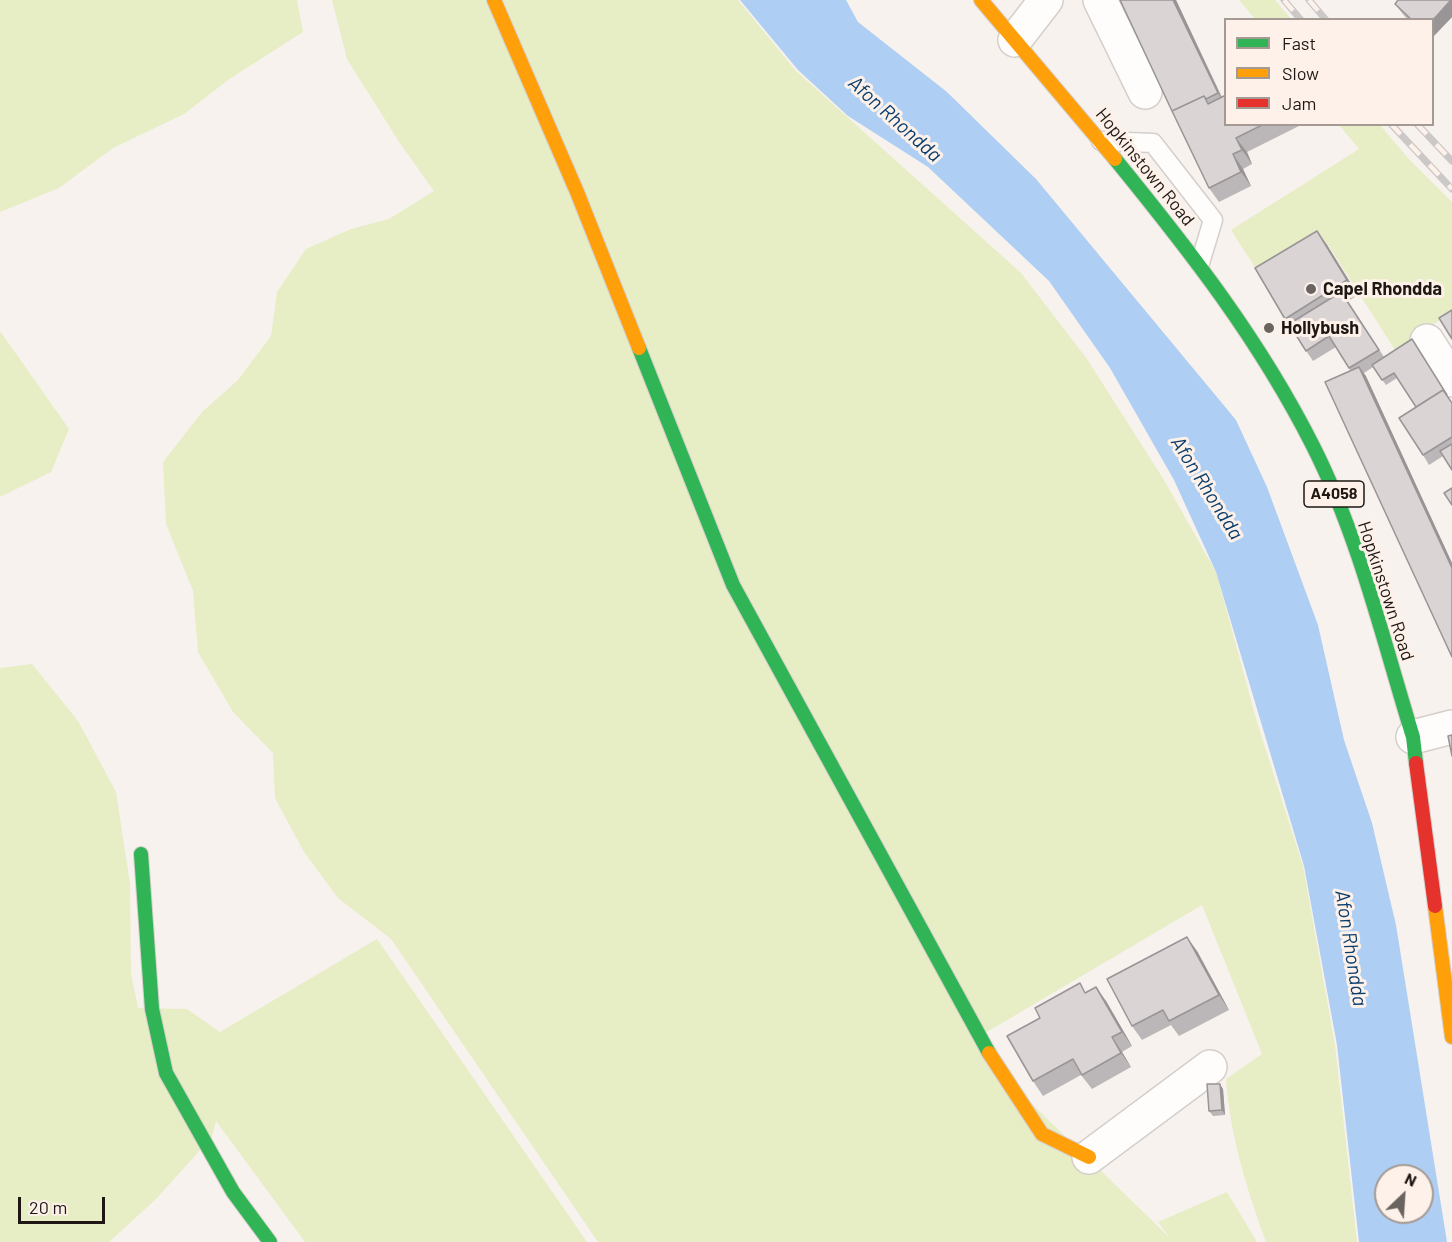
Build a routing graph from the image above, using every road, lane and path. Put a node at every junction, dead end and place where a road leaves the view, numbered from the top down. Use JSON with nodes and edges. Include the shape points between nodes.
{"nodes":[{"id":1,"x":494,"y":0,"type":"edge"},
{"id":2,"x":981,"y":0,"type":"edge"},
{"id":3,"x":1046,"y":0,"type":"edge"},
{"id":4,"x":1100,"y":0,"type":"edge"},
{"id":5,"x":1015,"y":40,"type":"junction"},
{"id":6,"x":1145,"y":92,"type":"dead end"},
{"id":7,"x":1101,"y":141,"type":"junction"},
{"id":8,"x":1200,"y":263,"type":"junction"},
{"id":9,"x":1427,"y":342,"type":"dead end"},
{"id":10,"x":1452,"y":380,"type":"edge"},
{"id":11,"x":1452,"y":727,"type":"edge"},
{"id":12,"x":1413,"y":737,"type":"junction"},
{"id":13,"x":141,"y":854,"type":"dead end"},
{"id":14,"x":1452,"y":1037,"type":"edge"},
{"id":15,"x":1210,"y":1067,"type":"dead end"},
{"id":16,"x":1089,"y":1157,"type":"joint"},
{"id":17,"x":270,"y":1242,"type":"edge"}],
"edges":[{"from":1,"to":16,"type":"street","via":[[577,192],[733,585],[1000,1073],[1042,1134]]},
{"from":2,"to":5,"type":"street","number":"A4058"},
{"from":3,"to":5,"type":"street"},
{"from":4,"to":6,"type":"street"},
{"from":5,"to":7,"type":"street","name":"Hopkinstown Road","number":"A4058"},
{"from":7,"to":8,"type":"street","name":"Hopkinstown Road","number":"A4058"},
{"from":7,"to":8,"type":"lane","via":[[1153,143],[1213,220]]},
{"from":8,"to":12,"type":"street","name":"Hopkinstown Road","number":"A4058","via":[[1254,342],[1313,446],[1344,517]]},
{"from":9,"to":10,"type":"street"},
{"from":11,"to":12,"type":"street"},
{"from":12,"to":14,"type":"street","name":"Hopkinstown Road","number":"A4058"},
{"from":13,"to":17,"type":"street","via":[[152,1009],[166,1073],[233,1192]]},
{"from":15,"to":16,"type":"street"}]}
